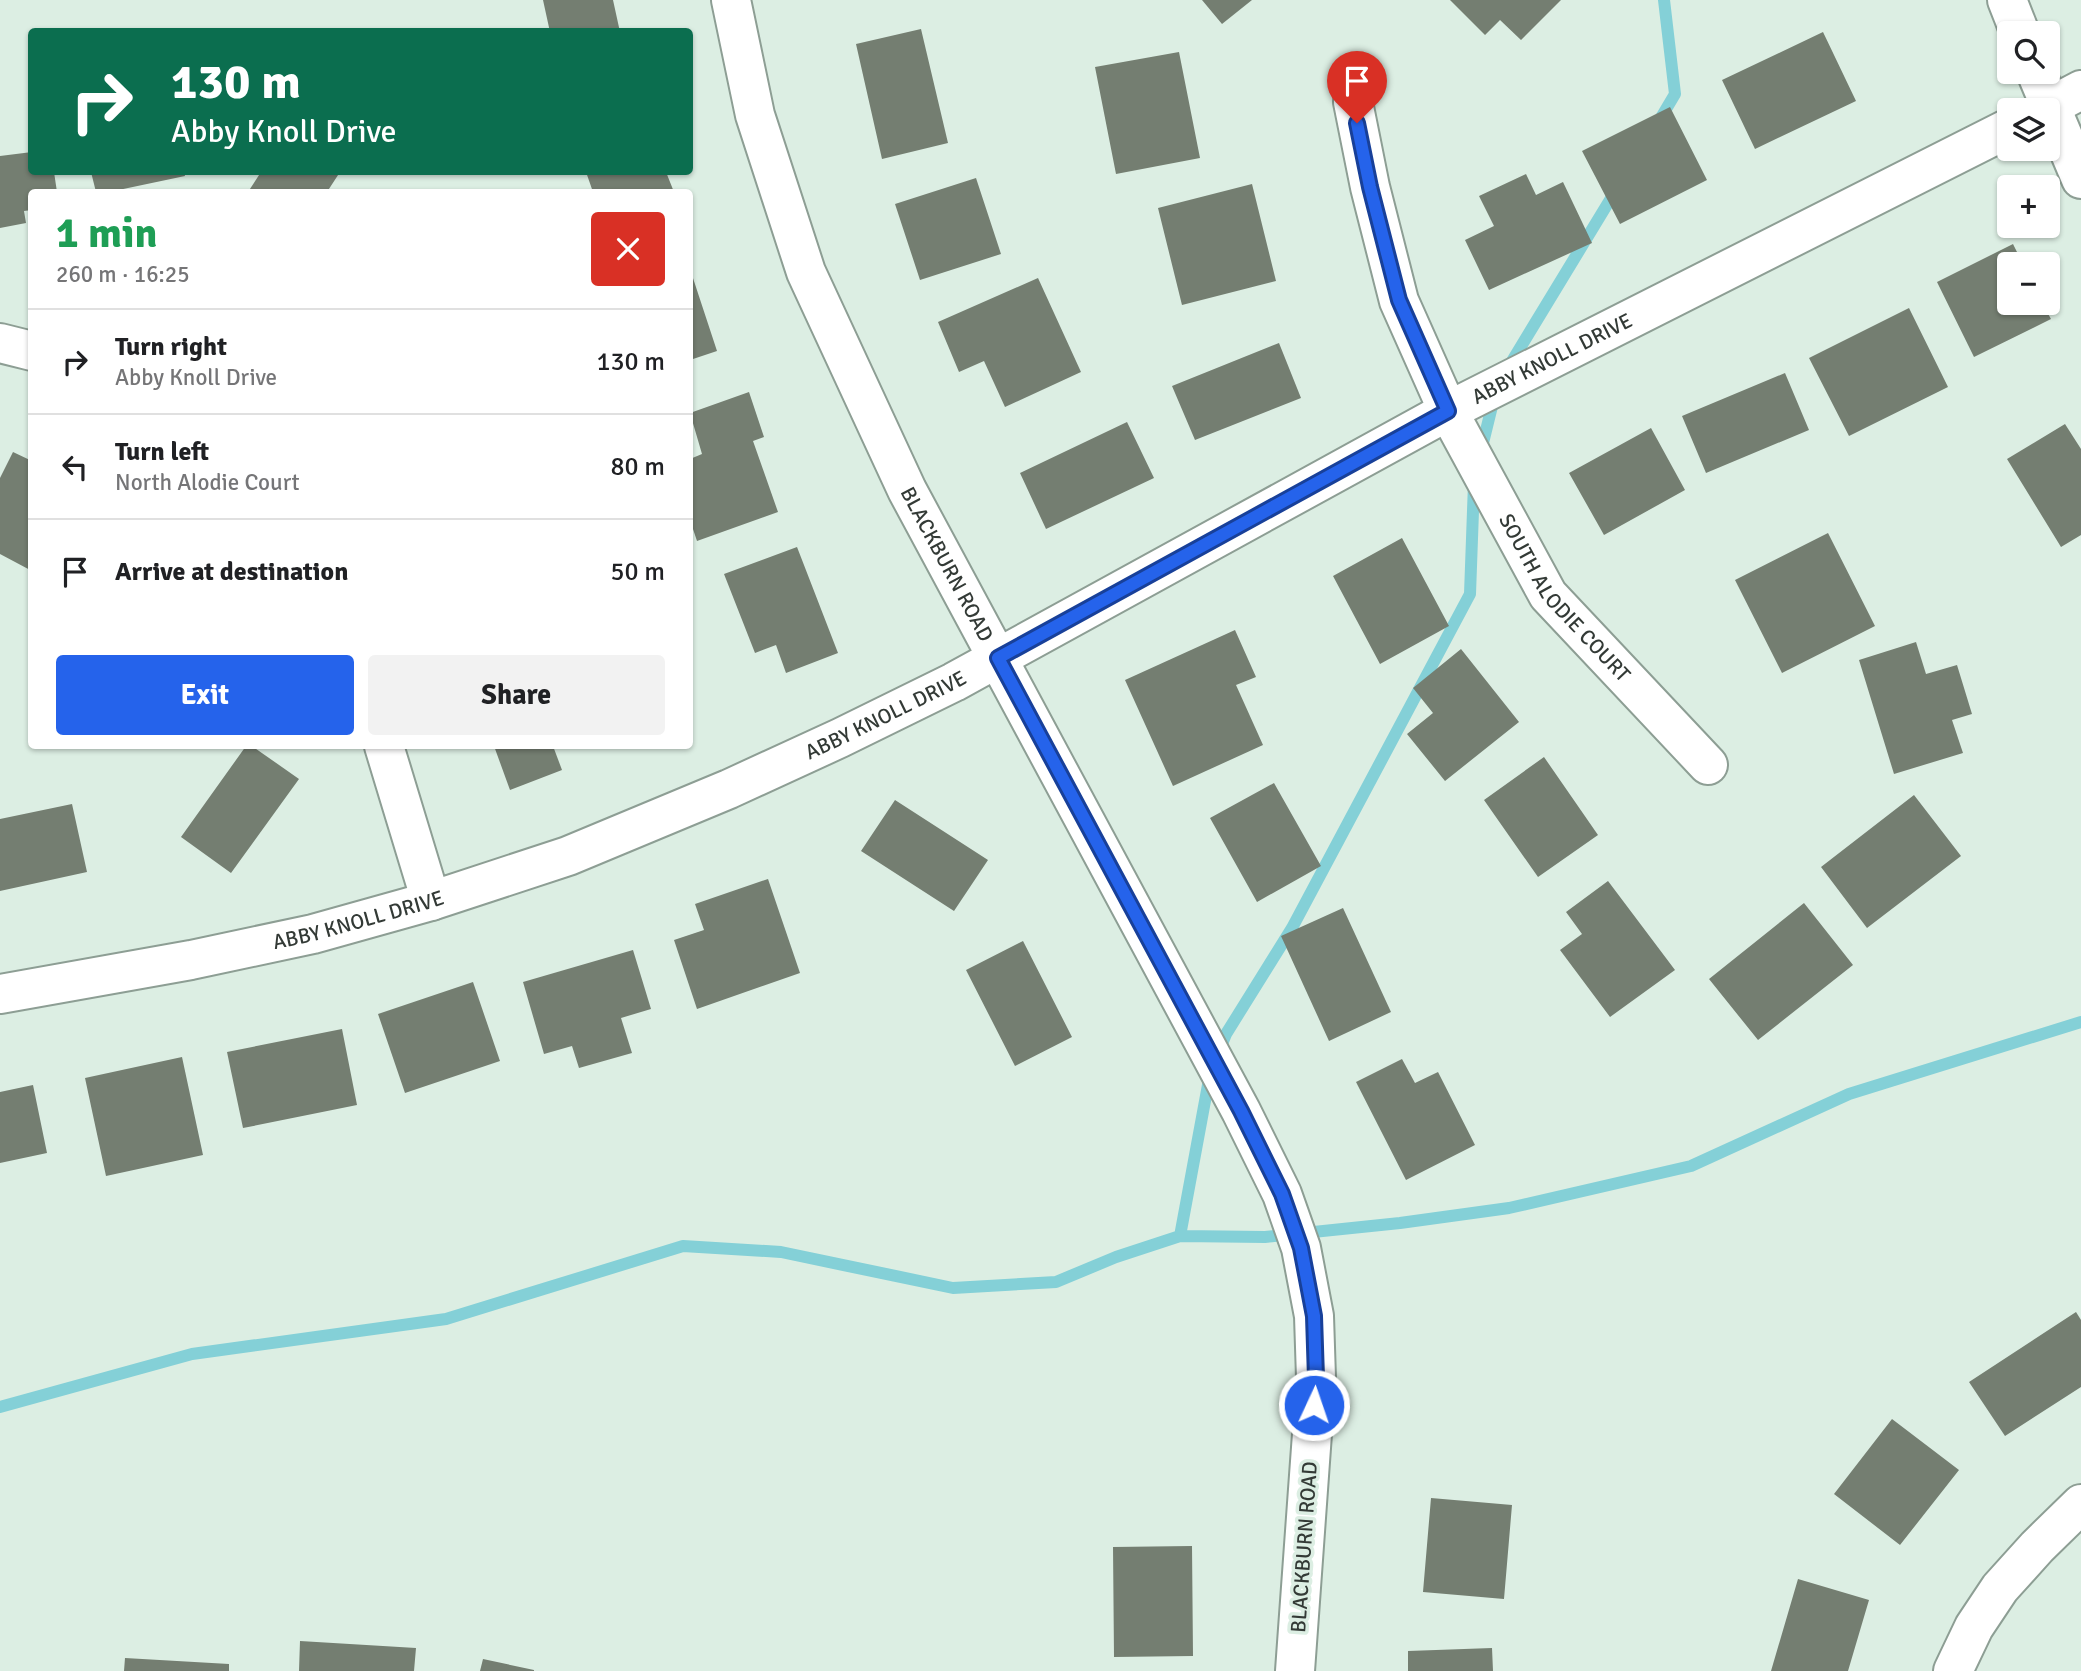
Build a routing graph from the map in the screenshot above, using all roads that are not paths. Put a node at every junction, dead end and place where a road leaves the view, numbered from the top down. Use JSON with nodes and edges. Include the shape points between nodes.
{"nodes":[{"id":1,"x":731,"y":0,"type":"edge"},
{"id":2,"x":2007,"y":0,"type":"edge"},
{"id":3,"x":2015,"y":21,"type":"edge"},
{"id":4,"x":1353,"y":102,"type":"dead end"},
{"id":5,"x":2060,"y":109,"type":"edge"},
{"id":6,"x":1997,"y":134,"type":"edge"},
{"id":7,"x":2081,"y":179,"type":"edge"},
{"id":8,"x":0,"y":343,"type":"edge"},
{"id":9,"x":28,"y":350,"type":"edge"},
{"id":10,"x":1448,"y":411,"type":"junction"},
{"id":11,"x":998,"y":658,"type":"junction"},
{"id":12,"x":385,"y":749,"type":"edge"},
{"id":13,"x":1708,"y":765,"type":"dead end"},
{"id":14,"x":431,"y":901,"type":"junction"},
{"id":15,"x":0,"y":994,"type":"edge"},
{"id":16,"x":2081,"y":1504,"type":"edge"},
{"id":17,"x":1295,"y":1671,"type":"edge"},
{"id":18,"x":1953,"y":1671,"type":"edge"}],
"edges":[{"from":1,"to":11,"type":"street","name":"BLACKBURN ROAD","via":[[755,115],[806,272],[907,490]]},
{"from":2,"to":3,"type":"street"},
{"from":4,"to":10,"type":"street","name":"SOUTH ALODIE COURT","via":[[1399,300]]},
{"from":5,"to":7,"type":"street"},
{"from":6,"to":10,"type":"street","name":"ABBY KNOLL DRIVE"},
{"from":8,"to":9,"type":"street"},
{"from":10,"to":11,"type":"street","name":"ABBY KNOLL DRIVE"},
{"from":10,"to":13,"type":"street","name":"SOUTH ALODIE COURT","via":[[1548,595]]},
{"from":11,"to":14,"type":"street","name":"ABBY KNOLL DRIVE","via":[[729,789],[568,856]]},
{"from":11,"to":17,"type":"street","name":"BLACKBURN ROAD","via":[[1241,1111],[1282,1194],[1301,1248],[1314,1316],[1316,1378]]},
{"from":12,"to":14,"type":"street"},
{"from":14,"to":15,"type":"street","name":"ABBY KNOLL DRIVE","via":[[218,955]]},
{"from":16,"to":18,"type":"street","via":[[2000,1588]]}]}
